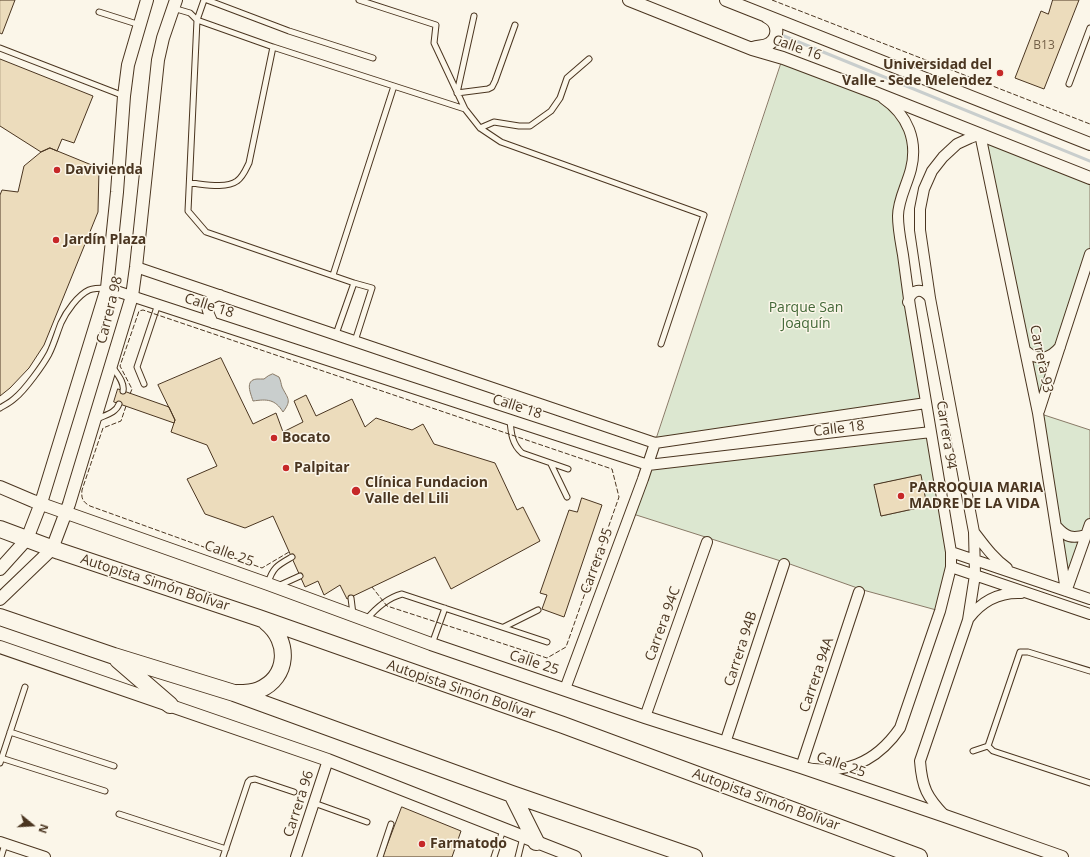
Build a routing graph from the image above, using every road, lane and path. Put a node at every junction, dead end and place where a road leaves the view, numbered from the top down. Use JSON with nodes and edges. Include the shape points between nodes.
{"nodes":[{"id":1,"x":147,"y":0,"type":"edge"},
{"id":2,"x":205,"y":0,"type":"edge"},
{"id":3,"x":359,"y":0,"type":"edge"},
{"id":4,"x":628,"y":0,"type":"edge"},
{"id":5,"x":727,"y":0,"type":"edge"},
{"id":6,"x":175,"y":4,"type":"edge"},
{"id":7,"x":99,"y":12,"type":"dead end"},
{"id":8,"x":474,"y":16,"type":"dead end"},
{"id":9,"x":197,"y":20,"type":"junction"},
{"id":10,"x":140,"y":25,"type":"junction"},
{"id":11,"x":515,"y":25,"type":"dead end"},
{"id":12,"x":1090,"y":28,"type":"edge"},
{"id":13,"x":273,"y":47,"type":"junction"},
{"id":14,"x":0,"y":48,"type":"edge"},
{"id":15,"x":752,"y":49,"type":"junction"},
{"id":16,"x":374,"y":58,"type":"dead end"},
{"id":17,"x":589,"y":59,"type":"dead end"},
{"id":18,"x":1069,"y":84,"type":"dead end"},
{"id":19,"x":394,"y":86,"type":"junction"},
{"id":20,"x":873,"y":92,"type":"junction"},
{"id":21,"x":457,"y":93,"type":"junction"},
{"id":22,"x":124,"y":96,"type":"junction"},
{"id":23,"x":465,"y":109,"type":"junction"},
{"id":24,"x":480,"y":128,"type":"junction"},
{"id":25,"x":980,"y":134,"type":"junction"},
{"id":26,"x":1090,"y":144,"type":"edge"},
{"id":27,"x":1090,"y":178,"type":"edge"},
{"id":28,"x":190,"y":183,"type":"junction"},
{"id":29,"x":1090,"y":254,"type":"edge"},
{"id":30,"x":136,"y":267,"type":"junction"},
{"id":31,"x":333,"y":275,"type":"junction"},
{"id":32,"x":354,"y":282,"type":"junction"},
{"id":33,"x":107,"y":288,"type":"junction"},
{"id":34,"x":220,"y":295,"type":"junction"},
{"id":35,"x":132,"y":296,"type":"junction"},
{"id":36,"x":930,"y":298,"type":"junction"},
{"id":37,"x":908,"y":302,"type":"junction"},
{"id":38,"x":158,"y":304,"type":"junction"},
{"id":39,"x":213,"y":323,"type":"junction"},
{"id":40,"x":336,"y":334,"type":"junction"},
{"id":41,"x":355,"y":341,"type":"junction"},
{"id":42,"x":661,"y":344,"type":"dead end"},
{"id":43,"x":1060,"y":347,"type":"junction"},
{"id":44,"x":1026,"y":351,"type":"junction"},
{"id":45,"x":111,"y":365,"type":"junction"},
{"id":46,"x":144,"y":384,"type":"dead end"},
{"id":47,"x":123,"y":391,"type":"dead end"},
{"id":48,"x":926,"y":403,"type":"junction"},
{"id":49,"x":120,"y":404,"type":"dead end"},
{"id":50,"x":0,"y":408,"type":"edge"},
{"id":51,"x":1038,"y":413,"type":"junction"},
{"id":52,"x":94,"y":420,"type":"junction"},
{"id":53,"x":510,"y":420,"type":"junction"},
{"id":54,"x":931,"y":432,"type":"junction"},
{"id":55,"x":655,"y":442,"type":"junction"},
{"id":56,"x":551,"y":464,"type":"junction"},
{"id":57,"x":648,"y":465,"type":"junction"},
{"id":58,"x":568,"y":469,"type":"dead end"},
{"id":59,"x":0,"y":487,"type":"edge"},
{"id":60,"x":567,"y":497,"type":"dead end"},
{"id":61,"x":41,"y":503,"type":"junction"},
{"id":62,"x":67,"y":512,"type":"junction"},
{"id":63,"x":1090,"y":524,"type":"edge"},
{"id":64,"x":1057,"y":527,"type":"junction"},
{"id":65,"x":0,"y":529,"type":"edge"},
{"id":66,"x":974,"y":532,"type":"junction"},
{"id":67,"x":1086,"y":535,"type":"junction"},
{"id":68,"x":27,"y":539,"type":"junction"},
{"id":69,"x":707,"y":542,"type":"dead end"},
{"id":70,"x":52,"y":549,"type":"junction"},
{"id":71,"x":951,"y":552,"type":"junction"},
{"id":72,"x":292,"y":558,"type":"dead end"},
{"id":73,"x":975,"y":560,"type":"junction"},
{"id":74,"x":784,"y":564,"type":"dead end"},
{"id":75,"x":951,"y":567,"type":"junction"},
{"id":76,"x":0,"y":569,"type":"edge"},
{"id":77,"x":1016,"y":574,"type":"junction"},
{"id":78,"x":975,"y":575,"type":"junction"},
{"id":79,"x":300,"y":576,"type":"dead end"},
{"id":80,"x":272,"y":586,"type":"junction"},
{"id":81,"x":1066,"y":591,"type":"junction"},
{"id":82,"x":859,"y":592,"type":"dead end"},
{"id":83,"x":1029,"y":594,"type":"junction"},
{"id":84,"x":351,"y":598,"type":"dead end"},
{"id":85,"x":0,"y":599,"type":"edge"},
{"id":86,"x":1090,"y":599,"type":"edge"},
{"id":87,"x":445,"y":608,"type":"junction"},
{"id":88,"x":538,"y":610,"type":"dead end"},
{"id":89,"x":1090,"y":614,"type":"edge"},
{"id":90,"x":354,"y":615,"type":"junction"},
{"id":91,"x":0,"y":617,"type":"edge"},
{"id":92,"x":259,"y":618,"type":"junction"},
{"id":93,"x":366,"y":620,"type":"junction"},
{"id":94,"x":968,"y":620,"type":"junction"},
{"id":95,"x":504,"y":627,"type":"junction"},
{"id":96,"x":547,"y":642,"type":"dead end"},
{"id":97,"x":431,"y":644,"type":"junction"},
{"id":98,"x":0,"y":647,"type":"edge"},
{"id":99,"x":114,"y":656,"type":"junction"},
{"id":100,"x":1090,"y":671,"type":"edge"},
{"id":101,"x":25,"y":687,"type":"dead end"},
{"id":102,"x":565,"y":689,"type":"junction"},
{"id":103,"x":234,"y":693,"type":"junction"},
{"id":104,"x":170,"y":705,"type":"junction"},
{"id":105,"x":645,"y":717,"type":"junction"},
{"id":106,"x":10,"y":732,"type":"junction"},
{"id":107,"x":725,"y":743,"type":"junction"},
{"id":108,"x":988,"y":746,"type":"junction"},
{"id":109,"x":973,"y":751,"type":"dead end"},
{"id":110,"x":328,"y":760,"type":"junction"},
{"id":111,"x":1,"y":761,"type":"edge"},
{"id":112,"x":114,"y":766,"type":"dead end"},
{"id":113,"x":801,"y":767,"type":"junction"},
{"id":114,"x":1090,"y":783,"type":"edge"},
{"id":115,"x":105,"y":791,"type":"dead end"},
{"id":116,"x":294,"y":792,"type":"dead end"},
{"id":117,"x":512,"y":794,"type":"junction"},
{"id":118,"x":314,"y":804,"type":"junction"},
{"id":119,"x":119,"y":814,"type":"dead end"},
{"id":120,"x":945,"y":816,"type":"junction"},
{"id":121,"x":368,"y":822,"type":"dead end"},
{"id":122,"x":391,"y":824,"type":"dead end"},
{"id":123,"x":503,"y":829,"type":"junction"},
{"id":124,"x":530,"y":839,"type":"junction"},
{"id":125,"x":3,"y":843,"type":"edge"},
{"id":126,"x":226,"y":849,"type":"junction"},
{"id":127,"x":1,"y":857,"type":"edge"},
{"id":128,"x":46,"y":857,"type":"edge"},
{"id":129,"x":223,"y":857,"type":"edge"},
{"id":130,"x":296,"y":857,"type":"edge"},
{"id":131,"x":380,"y":857,"type":"edge"},
{"id":132,"x":494,"y":857,"type":"edge"},
{"id":133,"x":518,"y":857,"type":"edge"},
{"id":134,"x":575,"y":857,"type":"edge"},
{"id":135,"x":694,"y":857,"type":"edge"},
{"id":136,"x":900,"y":857,"type":"edge"},
{"id":137,"x":919,"y":857,"type":"edge"},
{"id":138,"x":1062,"y":857,"type":"edge"}],
"edges":[{"from":1,"to":10,"type":"street","name":"Carrera 98"},
{"from":2,"to":9,"type":"lane"},
{"from":2,"to":16,"type":"lane","via":[[289,31]]},
{"from":3,"to":21,"type":"lane","via":[[436,25],[434,43]]},
{"from":4,"to":15,"type":"street","name":"Calle 16"},
{"from":5,"to":15,"type":"street","via":[[770,18],[774,23],[776,32],[773,40],[765,46]]},
{"from":5,"to":26,"type":"street","name":"Calle 16"},
{"from":6,"to":9,"type":"lane"},
{"from":6,"to":30,"type":"street","name":"Carrera 98","via":[[158,60]]},
{"from":7,"to":10,"type":"lane"},
{"from":8,"to":21,"type":"lane"},
{"from":9,"to":13,"type":"lane"},
{"from":9,"to":28,"type":"lane"},
{"from":10,"to":22,"type":"street","name":"Carrera 98","via":[[128,65]]},
{"from":11,"to":21,"type":"lane","via":[[492,87]]},
{"from":12,"to":18,"type":"lane"},
{"from":13,"to":19,"type":"lane"},
{"from":13,"to":28,"type":"lane","via":[[245,173],[238,181],[227,185]]},
{"from":14,"to":22,"type":"lane"},
{"from":15,"to":20,"type":"street","name":"Calle 16"},
{"from":17,"to":24,"type":"lane","via":[[568,78],[560,98],[551,111],[530,126],[494,122]]},
{"from":19,"to":23,"type":"lane"},
{"from":19,"to":31,"type":"lane"},
{"from":20,"to":25,"type":"street","name":"Calle 16"},
{"from":20,"to":37,"type":"street","name":"Carrera 94","via":[[889,102],[905,120],[914,152],[898,216]]},
{"from":21,"to":23,"type":"lane"},
{"from":22,"to":33,"type":"street","name":"Carrera 98"},
{"from":23,"to":24,"type":"lane"},
{"from":24,"to":42,"type":"lane","via":[[501,142],[704,215]]},
{"from":25,"to":27,"type":"street","name":"Calle 16"},
{"from":25,"to":36,"type":"street","name":"Carrera 94","via":[[957,144],[943,157],[932,171],[924,189],[920,209],[920,230]]},
{"from":25,"to":44,"type":"street","name":"Carrera 93"},
{"from":28,"to":31,"type":"lane","via":[[188,211],[206,232]]},
{"from":29,"to":43,"type":"street"},
{"from":30,"to":34,"type":"street","name":"Calle 18"},
{"from":30,"to":35,"type":"street","name":"Carrera 98"},
{"from":31,"to":32,"type":"lane"},
{"from":32,"to":40,"type":"lane"},
{"from":32,"to":41,"type":"lane","via":[[372,288]]},
{"from":33,"to":35,"type":"street","name":"Calle 18"},
{"from":33,"to":50,"type":"lane","via":[[88,290],[75,301],[61,323],[48,355],[33,377],[16,397]]},
{"from":33,"to":61,"type":"street","name":"Carrera 98"},
{"from":34,"to":39,"type":"street","via":[[212,297],[206,307]]},
{"from":34,"to":40,"type":"street","name":"Calle 18"},
{"from":35,"to":38,"type":"street","name":"Calle 18"},
{"from":35,"to":45,"type":"street","name":"Carrera 98"},
{"from":36,"to":37,"type":"street","via":[[926,293],[914,292]]},
{"from":36,"to":66,"type":"street","name":"Carrera 94"},
{"from":37,"to":48,"type":"street","name":"Carrera 94"},
{"from":38,"to":39,"type":"street","name":"Calle 18"},
{"from":38,"to":46,"type":"lane","via":[[137,367]]},
{"from":39,"to":53,"type":"street","name":"Calle 18"},
{"from":40,"to":41,"type":"street","name":"Calle 18"},
{"from":41,"to":55,"type":"street","name":"Calle 18"},
{"from":43,"to":44,"type":"street","via":[[1054,354],[1039,358]]},
{"from":43,"to":51,"type":"street"},
{"from":44,"to":51,"type":"street","name":"Carrera 93"},
{"from":45,"to":47,"type":"lane","via":[[123,383]]},
{"from":45,"to":52,"type":"street","name":"Carrera 98"},
{"from":48,"to":54,"type":"street","name":"Carrera 94"},
{"from":48,"to":55,"type":"street","name":"Calle 18"},
{"from":49,"to":52,"type":"lane","via":[[114,412]]},
{"from":51,"to":64,"type":"street","name":"Carrera 93"},
{"from":52,"to":62,"type":"street","name":"Carrera 98"},
{"from":53,"to":56,"type":"lane","via":[[511,434],[518,449]]},
{"from":53,"to":57,"type":"street","name":"Calle 18"},
{"from":54,"to":57,"type":"street","name":"Calle 18"},
{"from":54,"to":71,"type":"street","name":"Carrera 94"},
{"from":55,"to":57,"type":"street","name":"Carrera 95"},
{"from":56,"to":58,"type":"lane"},
{"from":56,"to":60,"type":"lane"},
{"from":57,"to":102,"type":"street","name":"Carrera 95"},
{"from":59,"to":61,"type":"street","name":"Calle 25"},
{"from":61,"to":62,"type":"street","name":"Calle 25"},
{"from":61,"to":68,"type":"street","name":"Carrera 98"},
{"from":62,"to":70,"type":"street","name":"Carrera 98"},
{"from":62,"to":80,"type":"street","name":"Calle 25"},
{"from":63,"to":67,"type":"street"},
{"from":64,"to":67,"type":"street","via":[[1070,537]]},
{"from":64,"to":81,"type":"street","name":"Carrera 93"},
{"from":65,"to":68,"type":"highway","name":"Autopista Simón Bolívar"},
{"from":66,"to":73,"type":"street","name":"Carrera 94"},
{"from":66,"to":77,"type":"street","via":[[999,562]]},
{"from":67,"to":81,"type":"street"},
{"from":68,"to":70,"type":"highway","name":"Autopista Simón Bolívar"},
{"from":68,"to":76,"type":"street","name":"Carrera 98"},
{"from":69,"to":105,"type":"street","name":"Carrera 94C"},
{"from":70,"to":85,"type":"street","name":"Carrera 98"},
{"from":70,"to":92,"type":"highway","name":"Autopista Simón Bolívar"},
{"from":71,"to":73,"type":"street"},
{"from":71,"to":75,"type":"street","name":"Carrera 94"},
{"from":72,"to":80,"type":"lane","via":[[275,568],[270,577]]},
{"from":73,"to":77,"type":"street"},
{"from":73,"to":78,"type":"street","name":"Carrera 94"},
{"from":74,"to":107,"type":"street","name":"Carrera 94B"},
{"from":75,"to":78,"type":"street"},
{"from":75,"to":113,"type":"street","name":"Carrera 94","via":[[940,611],[900,728],[893,739],[870,758],[846,768],[812,770]]},
{"from":77,"to":81,"type":"street"},
{"from":78,"to":83,"type":"street"},
{"from":78,"to":94,"type":"street","name":"Carrera 94"},
{"from":79,"to":80,"type":"lane"},
{"from":80,"to":90,"type":"street","name":"Calle 25"},
{"from":81,"to":86,"type":"street"},
{"from":82,"to":113,"type":"street","name":"Carrera 94A"},
{"from":83,"to":89,"type":"street"},
{"from":83,"to":94,"type":"street","via":[[999,596],[985,602]]},
{"from":84,"to":90,"type":"lane"},
{"from":87,"to":93,"type":"lane","via":[[402,594],[384,602]]},
{"from":87,"to":95,"type":"lane"},
{"from":87,"to":97,"type":"lane"},
{"from":88,"to":95,"type":"lane"},
{"from":90,"to":93,"type":"street","name":"Calle 25"},
{"from":91,"to":99,"type":"highway"},
{"from":92,"to":103,"type":"highway","via":[[271,626],[280,638],[283,652],[281,667],[273,680],[258,691]]},
{"from":92,"to":137,"type":"highway","name":"Autopista Simón Bolívar","via":[[563,725]]},
{"from":93,"to":97,"type":"street","name":"Calle 25"},
{"from":94,"to":120,"type":"street","name":"Carrera 94","via":[[920,761],[921,775],[928,795]]},
{"from":95,"to":96,"type":"lane"},
{"from":97,"to":102,"type":"street","name":"Calle 25"},
{"from":98,"to":104,"type":"street"},
{"from":99,"to":103,"type":"highway"},
{"from":99,"to":104,"type":"highway"},
{"from":100,"to":108,"type":"lane","via":[[1028,652],[1020,652]]},
{"from":101,"to":106,"type":"lane"},
{"from":102,"to":105,"type":"street","name":"Calle 25"},
{"from":103,"to":117,"type":"highway"},
{"from":104,"to":110,"type":"street"},
{"from":105,"to":107,"type":"street","name":"Calle 25"},
{"from":106,"to":111,"type":"lane"},
{"from":106,"to":112,"type":"lane"},
{"from":107,"to":113,"type":"street","name":"Calle 25"},
{"from":108,"to":109,"type":"lane"},
{"from":108,"to":114,"type":"lane","via":[[993,751]]},
{"from":110,"to":118,"type":"street","name":"Carrera 96"},
{"from":110,"to":123,"type":"street"},
{"from":111,"to":115,"type":"lane"},
{"from":113,"to":120,"type":"street","name":"Calle 25"},
{"from":116,"to":126,"type":"lane","via":[[255,779],[250,780]]},
{"from":117,"to":124,"type":"highway"},
{"from":117,"to":135,"type":"highway"},
{"from":118,"to":121,"type":"lane"},
{"from":118,"to":130,"type":"street","name":"Carrera 96"},
{"from":119,"to":126,"type":"lane"},
{"from":120,"to":138,"type":"street","name":"Calle 25"},
{"from":122,"to":131,"type":"lane"},
{"from":123,"to":124,"type":"street"},
{"from":123,"to":132,"type":"lane"},
{"from":124,"to":133,"type":"lane"},
{"from":124,"to":134,"type":"street"},
{"from":125,"to":127,"type":"lane"},
{"from":125,"to":128,"type":"street"},
{"from":126,"to":129,"type":"lane"},
{"from":136,"to":137,"type":"highway"}]}
